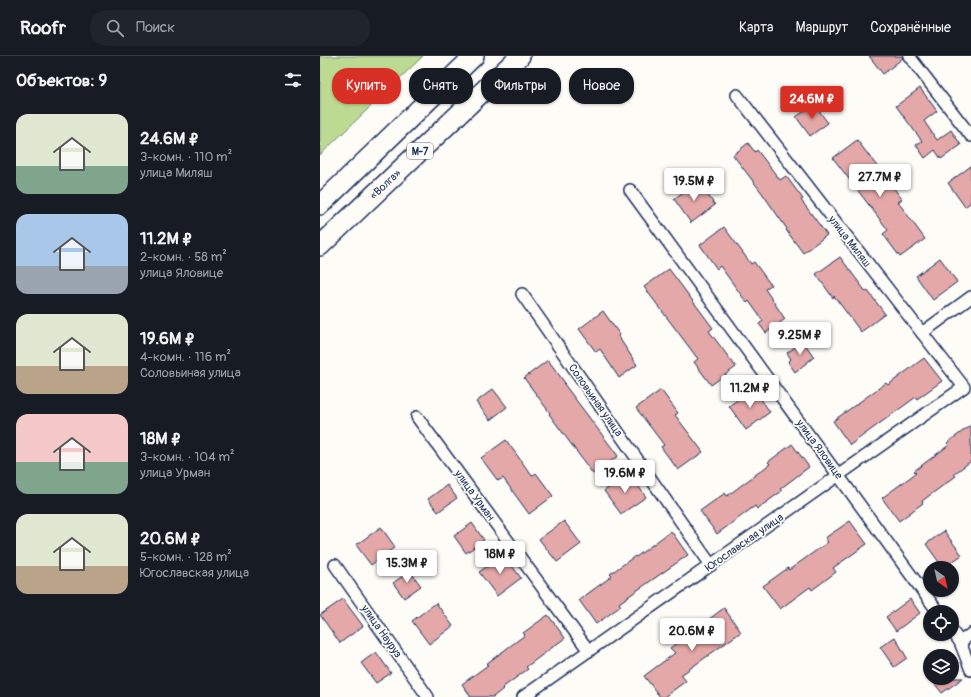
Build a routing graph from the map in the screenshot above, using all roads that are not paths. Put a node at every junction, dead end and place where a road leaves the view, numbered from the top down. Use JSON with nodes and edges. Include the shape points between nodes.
{"nodes":[{"id":1,"x":474,"y":56,"type":"edge"},
{"id":2,"x":520,"y":56,"type":"edge"},
{"id":3,"x":909,"y":56,"type":"edge"},
{"id":4,"x":737,"y":95,"type":"dead end"},
{"id":5,"x":971,"y":136,"type":"edge"},
{"id":6,"x":630,"y":190,"type":"dead end"},
{"id":7,"x":320,"y":205,"type":"edge"},
{"id":8,"x":320,"y":246,"type":"edge"},
{"id":9,"x":522,"y":294,"type":"dead end"},
{"id":10,"x":971,"y":297,"type":"edge"},
{"id":11,"x":922,"y":333,"type":"junction"},
{"id":12,"x":964,"y":387,"type":"joint"},
{"id":13,"x":417,"y":417,"type":"dead end"},
{"id":14,"x":839,"y":474,"type":"junction"},
{"id":15,"x":336,"y":565,"type":"dead end"},
{"id":16,"x":711,"y":565,"type":"junction"},
{"id":17,"x":933,"y":605,"type":"edge"},
{"id":18,"x":971,"y":634,"type":"edge"},
{"id":19,"x":960,"y":642,"type":"joint"},
{"id":20,"x":589,"y":651,"type":"junction"},
{"id":21,"x":971,"y":670,"type":"edge"},
{"id":22,"x":428,"y":697,"type":"edge"},
{"id":23,"x":524,"y":697,"type":"edge"}],
"edges":[{"from":1,"to":7,"type":"highway","number":"М-7"},
{"from":2,"to":8,"type":"highway","name":"«Волга»","number":"М-7"},
{"from":3,"to":5,"type":"street"},
{"from":4,"to":11,"type":"street","name":"улица Миляш"},
{"from":6,"to":14,"type":"street","name":"улица Яловице"},
{"from":9,"to":16,"type":"street","name":"Соловьиная улица"},
{"from":10,"to":11,"type":"street"},
{"from":11,"to":12,"type":"street","name":"улица Миляш"},
{"from":12,"to":14,"type":"street","name":"Югославская улица"},
{"from":13,"to":20,"type":"street","name":"улица Урман"},
{"from":14,"to":16,"type":"street","name":"Югославская улица"},
{"from":14,"to":17,"type":"street","name":"улица Яловице"},
{"from":15,"to":22,"type":"street","name":"улица Науруз"},
{"from":16,"to":20,"type":"street","name":"Югославская улица"},
{"from":18,"to":19,"type":"street"},
{"from":19,"to":21,"type":"street"},
{"from":20,"to":23,"type":"street","name":"Югославская улица"}]}
